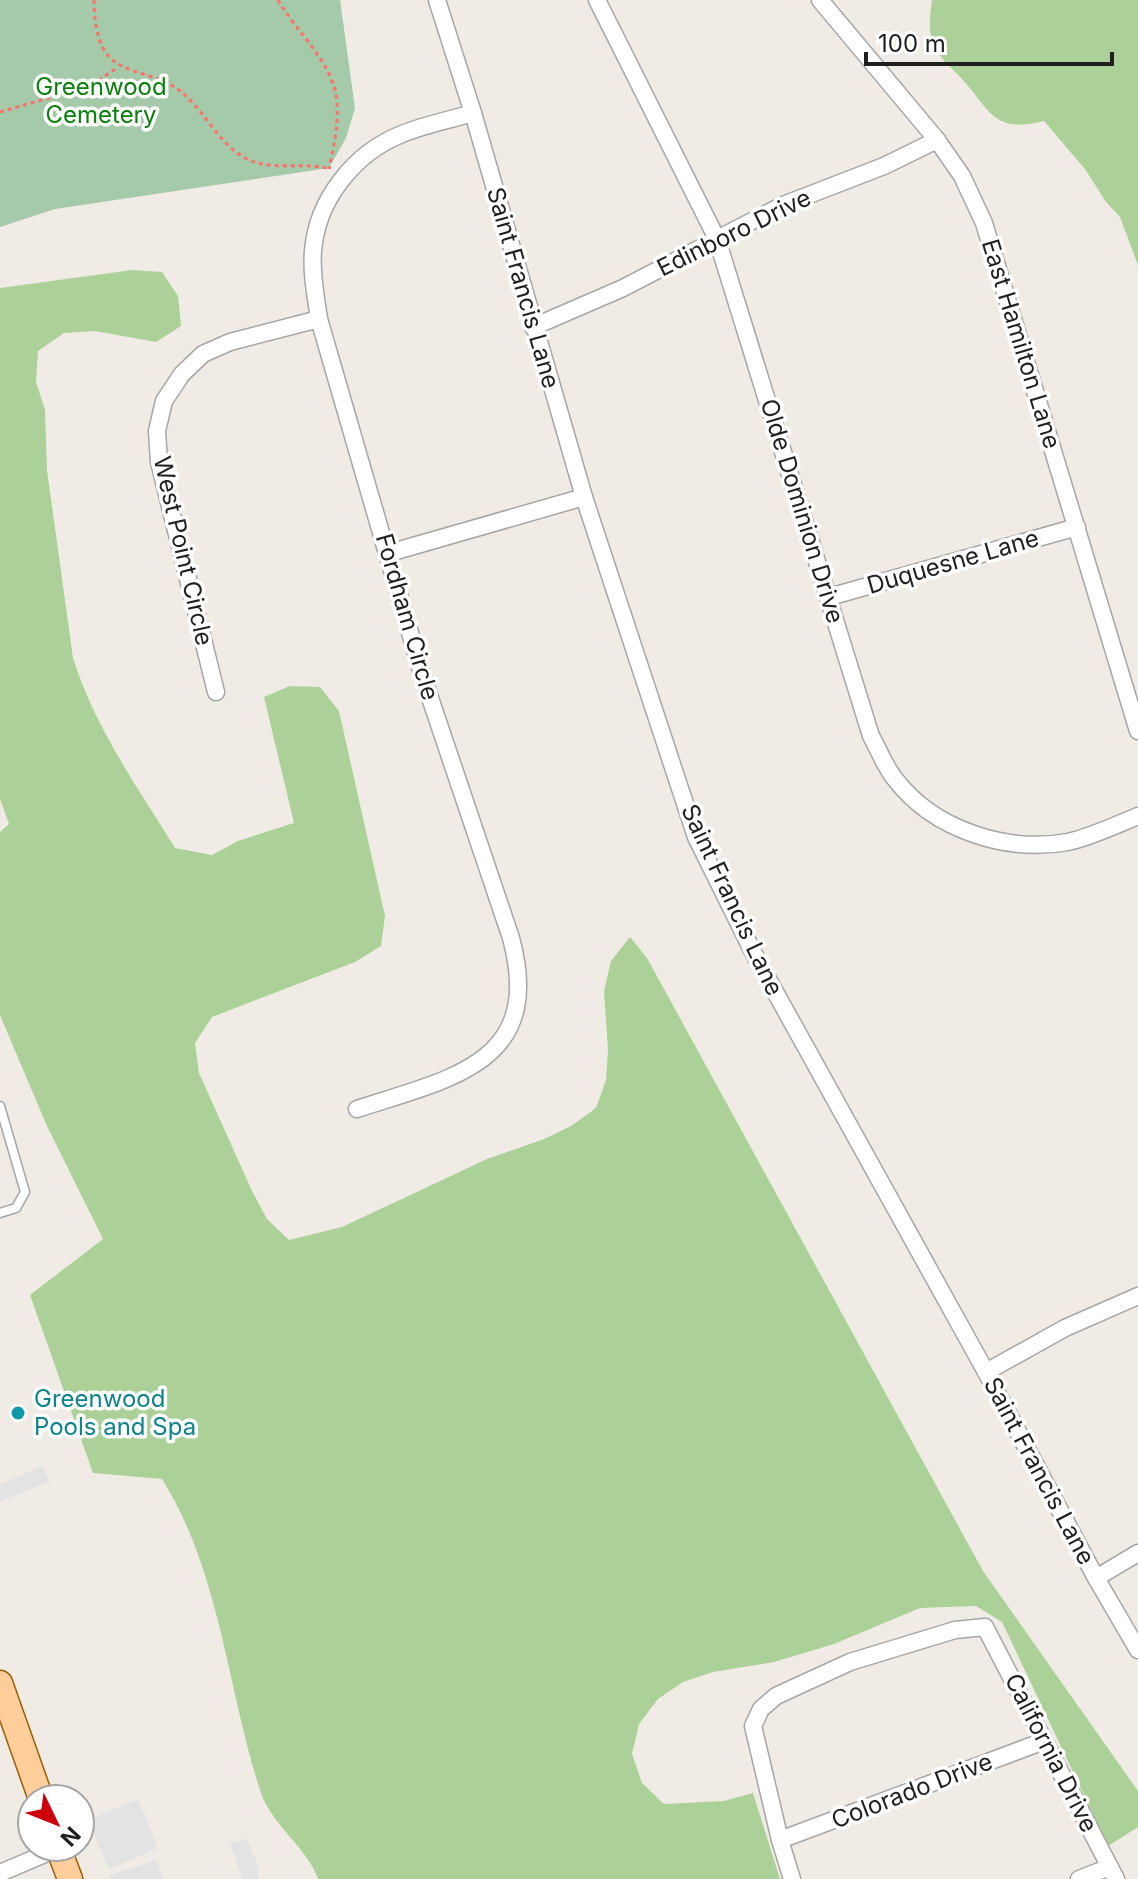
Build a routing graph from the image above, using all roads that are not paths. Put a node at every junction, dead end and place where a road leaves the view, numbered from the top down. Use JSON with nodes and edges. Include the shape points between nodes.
{"nodes":[{"id":1,"x":437,"y":0,"type":"edge"},
{"id":2,"x":597,"y":0,"type":"edge"},
{"id":3,"x":820,"y":0,"type":"edge"},
{"id":4,"x":473,"y":113,"type":"junction"},
{"id":5,"x":937,"y":140,"type":"junction"},
{"id":6,"x":717,"y":239,"type":"junction"},
{"id":7,"x":319,"y":319,"type":"junction"},
{"id":8,"x":533,"y":327,"type":"junction"},
{"id":9,"x":584,"y":497,"type":"junction"},
{"id":10,"x":1077,"y":527,"type":"junction"},
{"id":11,"x":389,"y":553,"type":"junction"},
{"id":12,"x":829,"y":597,"type":"junction"},
{"id":13,"x":216,"y":692,"type":"dead end"},
{"id":14,"x":1138,"y":731,"type":"edge"},
{"id":15,"x":1138,"y":816,"type":"edge"},
{"id":16,"x":0,"y":1106,"type":"edge"},
{"id":17,"x":357,"y":1109,"type":"dead end"},
{"id":18,"x":0,"y":1213,"type":"edge"},
{"id":19,"x":1138,"y":1296,"type":"edge"},
{"id":20,"x":986,"y":1372,"type":"junction"},
{"id":21,"x":1138,"y":1553,"type":"edge"},
{"id":22,"x":1096,"y":1578,"type":"junction"},
{"id":23,"x":1138,"y":1650,"type":"edge"},
{"id":24,"x":0,"y":1683,"type":"edge"},
{"id":25,"x":1044,"y":1741,"type":"junction"},
{"id":26,"x":35,"y":1783,"type":"edge"},
{"id":27,"x":780,"y":1840,"type":"junction"},
{"id":28,"x":23,"y":1863,"type":"edge"},
{"id":29,"x":0,"y":1873,"type":"edge"},
{"id":30,"x":1113,"y":1873,"type":"edge"},
{"id":31,"x":792,"y":1879,"type":"edge"},
{"id":32,"x":1079,"y":1879,"type":"edge"}],
"edges":[{"from":1,"to":4,"type":"street","name":"Saint Francis Lane"},
{"from":2,"to":6,"type":"street","name":"Olde Dominion Drive"},
{"from":3,"to":5,"type":"street","name":"East Hamilton Lane"},
{"from":4,"to":7,"type":"street","name":"Fordham Circle","via":[[400,135],[337,171],[313,250]]},
{"from":4,"to":8,"type":"street","name":"Saint Francis Lane"},
{"from":5,"to":6,"type":"street","name":"Edinboro Drive"},
{"from":5,"to":10,"type":"street","name":"East Hamilton Lane","via":[[962,176],[984,223]]},
{"from":6,"to":8,"type":"street","name":"Edinboro Drive"},
{"from":6,"to":12,"type":"street","name":"Olde Dominion Drive"},
{"from":7,"to":11,"type":"street","name":"Fordham Circle"},
{"from":7,"to":13,"type":"street","name":"West Point Circle","via":[[203,354],[164,401],[157,431],[159,462]]},
{"from":8,"to":9,"type":"street","name":"Saint Francis Lane"},
{"from":9,"to":11,"type":"street"},
{"from":9,"to":20,"type":"street","name":"Saint Francis Lane","via":[[696,837],[753,952]]},
{"from":10,"to":12,"type":"street","name":"Duquesne Lane"},
{"from":10,"to":14,"type":"street","name":"East Hamilton Lane"},
{"from":11,"to":17,"type":"street","name":"Fordham Circle","via":[[422,674],[511,938],[519,967],[519,999],[509,1029],[473,1067]]},
{"from":12,"to":15,"type":"street","name":"Olde Dominion Drive","via":[[871,736],[894,779],[940,819],[1005,843],[1037,845],[1070,841]]},
{"from":16,"to":18,"type":"lane","via":[[25,1192],[16,1208]]},
{"from":19,"to":20,"type":"street","via":[[1065,1328]]},
{"from":20,"to":22,"type":"street","name":"Saint Francis Lane"},
{"from":21,"to":22,"type":"street"},
{"from":22,"to":23,"type":"street","name":"Saint Francis Lane"},
{"from":24,"to":26,"type":"main road"},
{"from":25,"to":27,"type":"street","name":"Colorado Drive"},
{"from":25,"to":27,"type":"street","name":"California Drive","via":[[985,1627],[955,1630],[850,1662],[776,1696],[753,1726]]},
{"from":25,"to":30,"type":"street","name":"California Drive"},
{"from":27,"to":31,"type":"street"},
{"from":28,"to":29,"type":"street"},
{"from":30,"to":32,"type":"street"}]}
